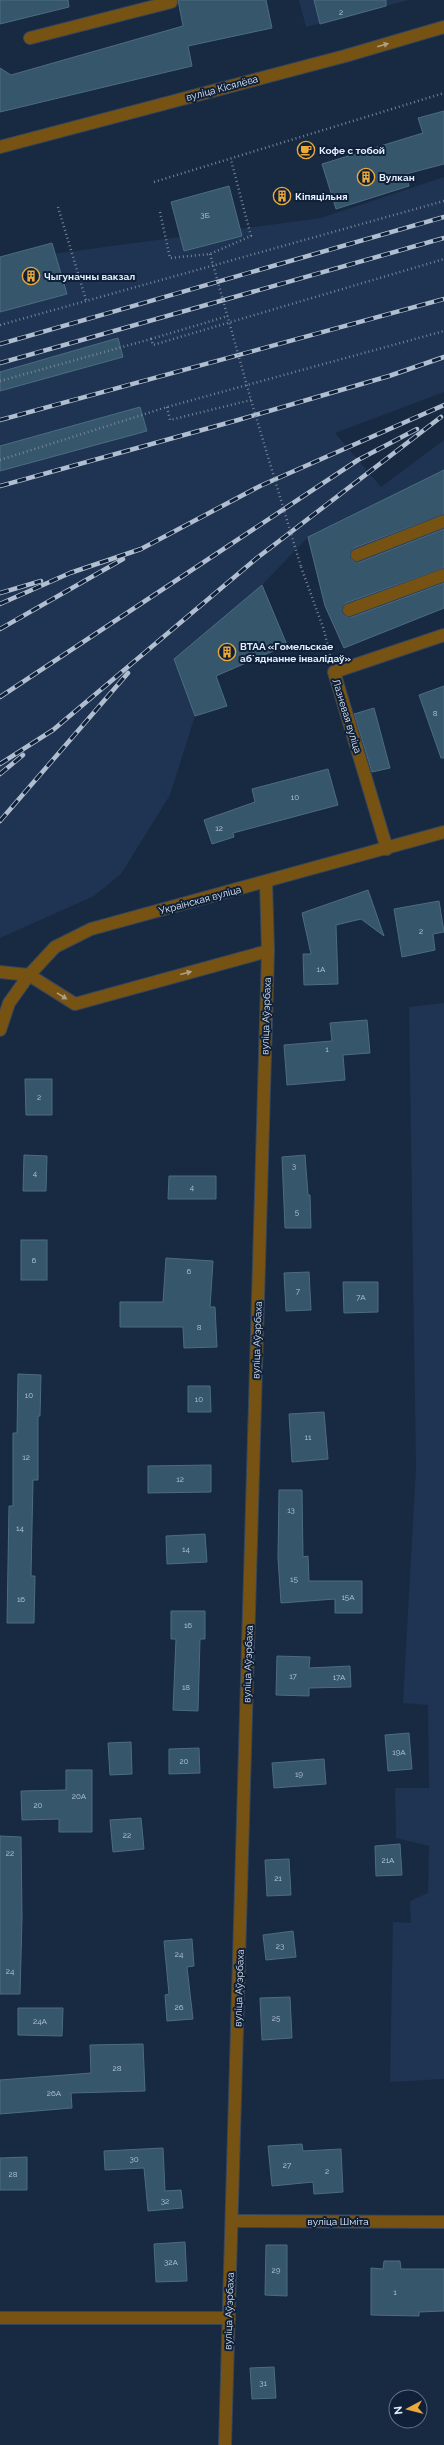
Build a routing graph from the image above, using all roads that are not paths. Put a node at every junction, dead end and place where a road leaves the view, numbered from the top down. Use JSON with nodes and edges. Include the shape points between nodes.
{"nodes":[{"id":1,"x":171,"y":0,"type":"edge"},
{"id":2,"x":444,"y":27,"type":"edge"},
{"id":3,"x":30,"y":38,"type":"dead end"},
{"id":4,"x":0,"y":147,"type":"edge"},
{"id":5,"x":444,"y":520,"type":"edge"},
{"id":6,"x":357,"y":555,"type":"dead end"},
{"id":7,"x":444,"y":575,"type":"edge"},
{"id":8,"x":349,"y":610,"type":"dead end"},
{"id":9,"x":444,"y":635,"type":"edge"},
{"id":10,"x":444,"y":832,"type":"edge"},
{"id":11,"x":387,"y":849,"type":"junction"},
{"id":12,"x":266,"y":882,"type":"junction"},
{"id":13,"x":268,"y":951,"type":"junction"},
{"id":14,"x":0,"y":972,"type":"edge"},
{"id":15,"x":29,"y":975,"type":"junction"},
{"id":16,"x":0,"y":1030,"type":"edge"},
{"id":17,"x":232,"y":2220,"type":"junction"},
{"id":18,"x":444,"y":2222,"type":"edge"},
{"id":19,"x":0,"y":2318,"type":"edge"},
{"id":20,"x":229,"y":2318,"type":"junction"},
{"id":21,"x":225,"y":2445,"type":"edge"}],
"edges":[{"from":1,"to":3,"type":"street"},
{"from":4,"to":2,"type":"street","name":"вуліца Кісялёва","one_way":true,"via":[[345,56]]},
{"from":5,"to":6,"type":"street"},
{"from":7,"to":8,"type":"street"},
{"from":9,"to":11,"type":"street","name":"Лазневая вуліца","via":[[334,672]]},
{"from":10,"to":11,"type":"street","name":"Украінская вуліца"},
{"from":11,"to":12,"type":"street","name":"Украінская вуліца"},
{"from":12,"to":13,"type":"street","name":"вуліца Аўэрбаха"},
{"from":12,"to":15,"type":"street","name":"Украінская вуліца","via":[[91,929],[55,947]]},
{"from":15,"to":13,"type":"street","one_way":true,"via":[[75,1004]]},
{"from":13,"to":17,"type":"street","name":"вуліца Аўэрбаха"},
{"from":14,"to":15,"type":"street"},
{"from":15,"to":16,"type":"street","name":"Украінская вуліца","via":[[9,1003]]},
{"from":17,"to":18,"type":"street","name":"вуліца Шміта"},
{"from":17,"to":20,"type":"street","name":"вуліца Аўэрбаха"},
{"from":19,"to":20,"type":"street"},
{"from":20,"to":21,"type":"street","name":"вуліца Аўэрбаха"}]}
